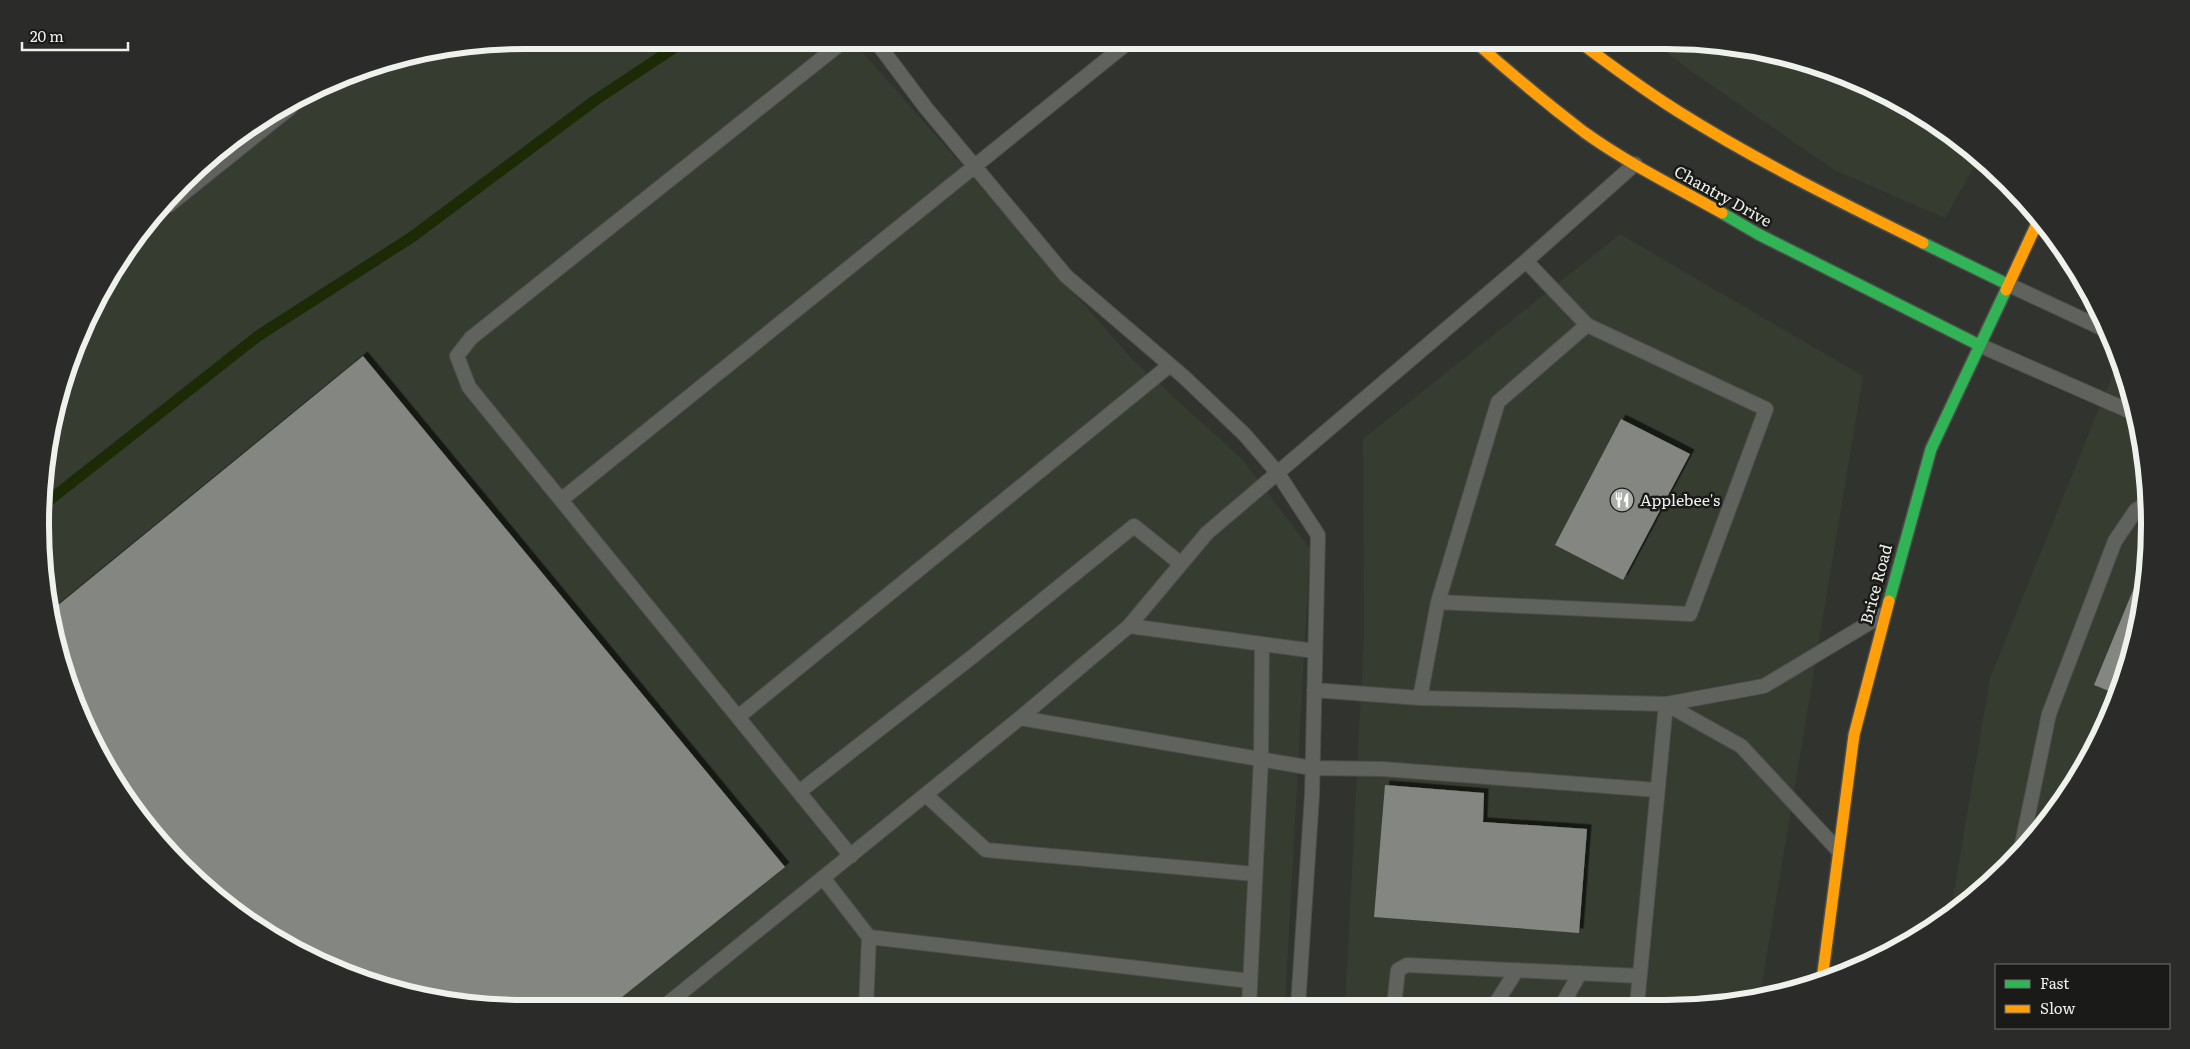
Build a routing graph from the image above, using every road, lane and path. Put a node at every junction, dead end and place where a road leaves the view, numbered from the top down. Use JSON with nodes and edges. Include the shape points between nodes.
{"nodes":[{"id":1,"x":834,"y":49,"type":"edge"},
{"id":2,"x":882,"y":49,"type":"edge"},
{"id":3,"x":1120,"y":49,"type":"edge"},
{"id":4,"x":1484,"y":49,"type":"edge"},
{"id":5,"x":1589,"y":49,"type":"edge"},
{"id":6,"x":278,"y":118,"type":"edge"},
{"id":7,"x":1636,"y":164,"type":"junction"},
{"id":8,"x":974,"y":165,"type":"junction"},
{"id":9,"x":182,"y":195,"type":"edge"},
{"id":10,"x":2036,"y":226,"type":"edge"},
{"id":11,"x":1526,"y":261,"type":"junction"},
{"id":12,"x":2007,"y":284,"type":"junction"},
{"id":13,"x":1587,"y":325,"type":"junction"},
{"id":14,"x":2098,"y":326,"type":"edge"},
{"id":15,"x":1980,"y":345,"type":"junction"},
{"id":16,"x":1170,"y":365,"type":"junction"},
{"id":17,"x":2127,"y":410,"type":"edge"},
{"id":18,"x":1276,"y":472,"type":"junction"},
{"id":19,"x":561,"y":500,"type":"junction"},
{"id":20,"x":2140,"y":508,"type":"edge"},
{"id":21,"x":1181,"y":564,"type":"junction"},
{"id":22,"x":1438,"y":602,"type":"junction"},
{"id":23,"x":1885,"y":614,"type":"junction"},
{"id":24,"x":1129,"y":626,"type":"junction"},
{"id":25,"x":1262,"y":644,"type":"junction"},
{"id":26,"x":1315,"y":651,"type":"junction"},
{"id":27,"x":1314,"y":690,"type":"junction"},
{"id":28,"x":1420,"y":698,"type":"junction"},
{"id":29,"x":1666,"y":704,"type":"junction"},
{"id":30,"x":738,"y":718,"type":"junction"},
{"id":31,"x":1020,"y":718,"type":"junction"},
{"id":32,"x":1261,"y":760,"type":"junction"},
{"id":33,"x":1312,"y":768,"type":"junction"},
{"id":34,"x":1657,"y":790,"type":"junction"},
{"id":35,"x":799,"y":792,"type":"junction"},
{"id":36,"x":926,"y":795,"type":"junction"},
{"id":37,"x":2023,"y":838,"type":"edge"},
{"id":38,"x":1838,"y":849,"type":"junction"},
{"id":39,"x":851,"y":856,"type":"junction"},
{"id":40,"x":1256,"y":874,"type":"junction"},
{"id":41,"x":824,"y":879,"type":"junction"},
{"id":42,"x":869,"y":937,"type":"junction"},
{"id":43,"x":1517,"y":970,"type":"junction"},
{"id":44,"x":1580,"y":973,"type":"junction"},
{"id":45,"x":1823,"y":973,"type":"edge"},
{"id":46,"x":1639,"y":976,"type":"junction"},
{"id":47,"x":1250,"y":981,"type":"junction"},
{"id":48,"x":671,"y":1000,"type":"edge"},
{"id":49,"x":866,"y":1000,"type":"edge"},
{"id":50,"x":1249,"y":1000,"type":"edge"},
{"id":51,"x":1298,"y":1000,"type":"edge"},
{"id":52,"x":1395,"y":1000,"type":"edge"},
{"id":53,"x":1498,"y":1000,"type":"edge"},
{"id":54,"x":1565,"y":1000,"type":"edge"},
{"id":55,"x":1637,"y":1000,"type":"edge"}],
"edges":[{"from":1,"to":19,"type":"lane","via":[[472,338],[458,356],[469,386]]},
{"from":2,"to":8,"type":"lane"},
{"from":3,"to":8,"type":"lane"},
{"from":4,"to":7,"type":"street","name":"Chantry Drive","via":[[1585,132]]},
{"from":5,"to":12,"type":"street","via":[[1664,104],[1784,174]]},
{"from":6,"to":9,"type":"lane"},
{"from":7,"to":11,"type":"lane"},
{"from":7,"to":15,"type":"street","name":"Chantry Drive","via":[[1758,234]]},
{"from":8,"to":16,"type":"lane","via":[[1066,276]]},
{"from":8,"to":19,"type":"lane"},
{"from":10,"to":12,"type":"street","name":"Brice Road"},
{"from":11,"to":13,"type":"lane"},
{"from":11,"to":18,"type":"lane"},
{"from":12,"to":14,"type":"lane"},
{"from":12,"to":15,"type":"street","name":"Brice Road"},
{"from":13,"to":22,"type":"lane","via":[[1498,402]]},
{"from":13,"to":22,"type":"lane","via":[[1766,409],[1690,614]]},
{"from":15,"to":17,"type":"lane"},
{"from":15,"to":23,"type":"street","name":"Brice Road","via":[[1932,449]]},
{"from":16,"to":18,"type":"lane","via":[[1244,434]]},
{"from":16,"to":30,"type":"lane"},
{"from":18,"to":21,"type":"lane","via":[[1207,533]]},
{"from":18,"to":26,"type":"lane","via":[[1318,535]]},
{"from":19,"to":30,"type":"lane"},
{"from":20,"to":37,"type":"lane","via":[[2115,541],[2049,714]]},
{"from":21,"to":24,"type":"lane"},
{"from":21,"to":35,"type":"lane","via":[[1134,526]]},
{"from":22,"to":28,"type":"lane"},
{"from":23,"to":29,"type":"lane","via":[[1764,686]]},
{"from":23,"to":38,"type":"street","name":"Brice Road","via":[[1854,735]]},
{"from":24,"to":25,"type":"lane"},
{"from":24,"to":31,"type":"lane"},
{"from":25,"to":26,"type":"lane"},
{"from":25,"to":32,"type":"lane"},
{"from":26,"to":27,"type":"lane"},
{"from":27,"to":28,"type":"lane"},
{"from":27,"to":33,"type":"lane"},
{"from":28,"to":29,"type":"lane"},
{"from":29,"to":34,"type":"lane"},
{"from":29,"to":38,"type":"lane","via":[[1741,746]]},
{"from":30,"to":35,"type":"lane"},
{"from":31,"to":32,"type":"lane"},
{"from":31,"to":36,"type":"lane"},
{"from":32,"to":33,"type":"lane"},
{"from":32,"to":40,"type":"lane"},
{"from":33,"to":34,"type":"lane","via":[[1384,768]]},
{"from":33,"to":51,"type":"lane"},
{"from":34,"to":46,"type":"lane"},
{"from":35,"to":39,"type":"lane"},
{"from":36,"to":39,"type":"lane"},
{"from":36,"to":40,"type":"lane","via":[[986,850]]},
{"from":38,"to":45,"type":"street","name":"Brice Road"},
{"from":39,"to":41,"type":"lane"},
{"from":40,"to":47,"type":"lane"},
{"from":41,"to":42,"type":"lane"},
{"from":41,"to":48,"type":"lane"},
{"from":42,"to":47,"type":"lane"},
{"from":42,"to":49,"type":"lane"},
{"from":43,"to":44,"type":"lane"},
{"from":43,"to":52,"type":"lane","via":[[1407,965],[1398,970]]},
{"from":43,"to":53,"type":"lane"},
{"from":44,"to":46,"type":"lane"},
{"from":44,"to":54,"type":"lane"},
{"from":46,"to":55,"type":"lane"},
{"from":47,"to":50,"type":"lane"}]}
